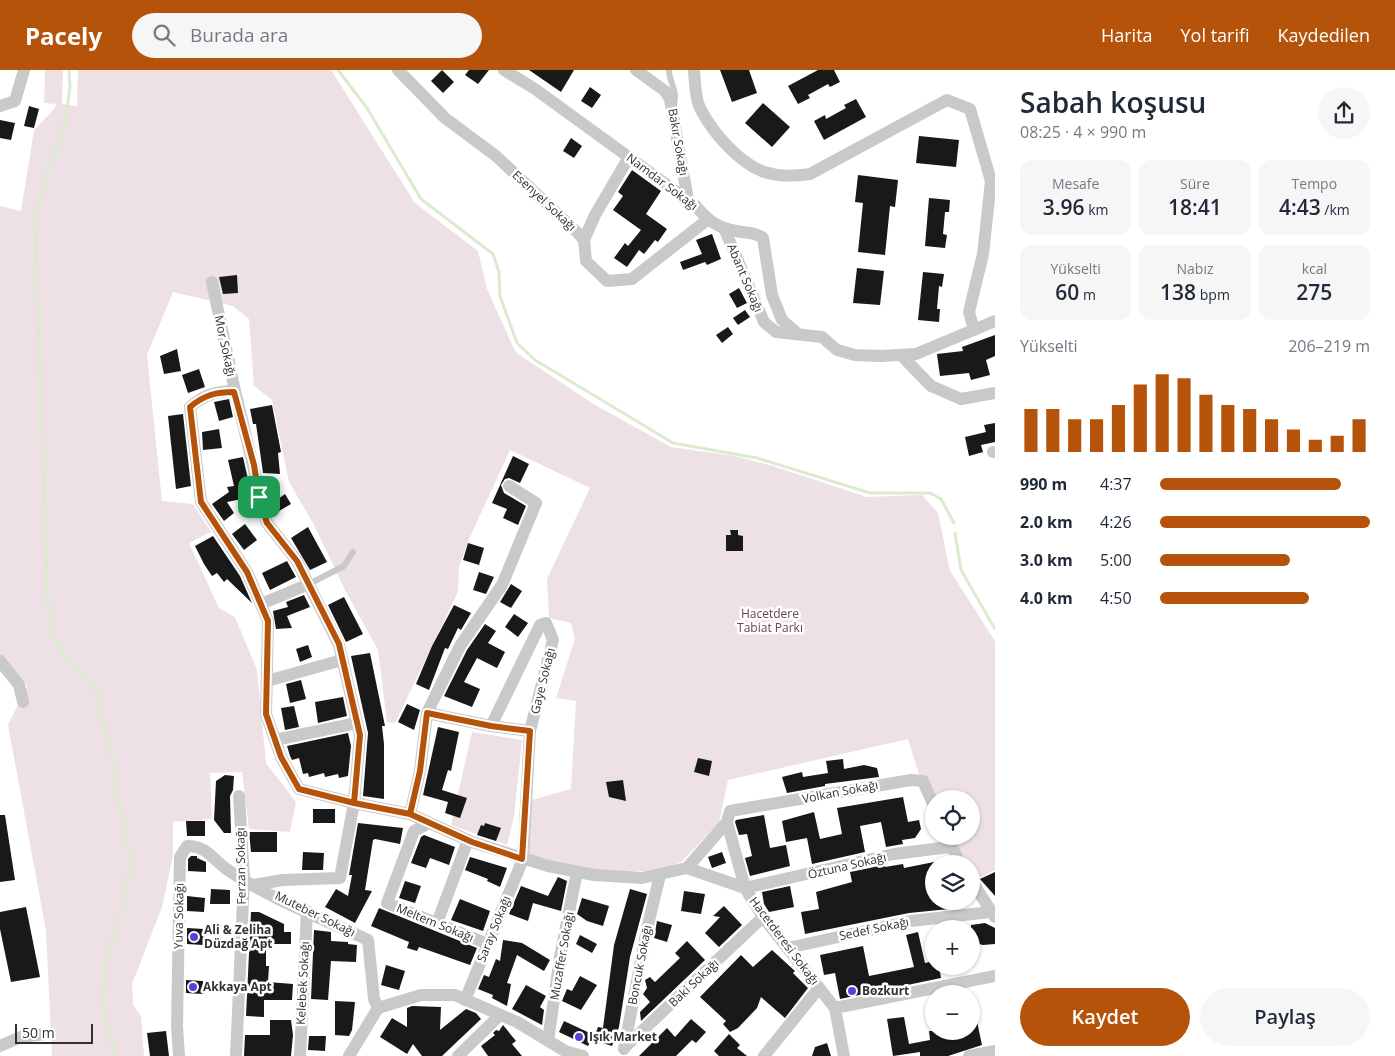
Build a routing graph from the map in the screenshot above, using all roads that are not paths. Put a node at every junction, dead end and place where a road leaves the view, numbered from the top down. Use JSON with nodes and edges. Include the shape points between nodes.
{"nodes":[{"id":1,"x":24,"y":70,"type":"edge"},
{"id":2,"x":398,"y":70,"type":"edge"},
{"id":3,"x":504,"y":70,"type":"edge"},
{"id":4,"x":636,"y":70,"type":"edge"},
{"id":5,"x":669,"y":70,"type":"edge"},
{"id":6,"x":694,"y":70,"type":"edge"},
{"id":7,"x":0,"y":106,"type":"edge"},
{"id":8,"x":672,"y":111,"type":"junction"},
{"id":9,"x":629,"y":157,"type":"junction"},
{"id":10,"x":688,"y":200,"type":"junction"},
{"id":11,"x":707,"y":220,"type":"junction"},
{"id":12,"x":724,"y":228,"type":"junction"},
{"id":13,"x":584,"y":240,"type":"junction"},
{"id":14,"x":212,"y":282,"type":"dead end"},
{"id":15,"x":995,"y":322,"type":"edge"},
{"id":16,"x":974,"y":330,"type":"junction"},
{"id":17,"x":797,"y":333,"type":"junction"},
{"id":18,"x":901,"y":355,"type":"junction"},
{"id":19,"x":234,"y":392,"type":"junction"},
{"id":20,"x":995,"y":394,"type":"edge"},
{"id":21,"x":509,"y":486,"type":"dead end"},
{"id":22,"x":353,"y":552,"type":"dead end"},
{"id":23,"x":308,"y":584,"type":"junction"},
{"id":24,"x":261,"y":604,"type":"junction"},
{"id":25,"x":0,"y":660,"type":"edge"},
{"id":26,"x":342,"y":660,"type":"junction"},
{"id":27,"x":267,"y":681,"type":"junction"},
{"id":28,"x":23,"y":702,"type":"dead end"},
{"id":29,"x":427,"y":713,"type":"junction"},
{"id":30,"x":357,"y":724,"type":"junction"},
{"id":31,"x":491,"y":726,"type":"junction"},
{"id":32,"x":530,"y":731,"type":"junction"},
{"id":33,"x":275,"y":740,"type":"junction"},
{"id":34,"x":928,"y":790,"type":"edge"},
{"id":35,"x":239,"y":796,"type":"dead end"},
{"id":36,"x":354,"y":803,"type":"junction"},
{"id":37,"x":410,"y":814,"type":"junction"},
{"id":38,"x":728,"y":817,"type":"junction"},
{"id":39,"x":429,"y":822,"type":"junction"},
{"id":40,"x":468,"y":840,"type":"junction"},
{"id":41,"x":934,"y":845,"type":"edge"},
{"id":42,"x":522,"y":859,"type":"junction"},
{"id":43,"x":686,"y":868,"type":"junction"},
{"id":44,"x":577,"y":872,"type":"junction"},
{"id":45,"x":660,"y":875,"type":"junction"},
{"id":46,"x":248,"y":882,"type":"junction"},
{"id":47,"x":745,"y":888,"type":"junction"},
{"id":48,"x":980,"y":894,"type":"edge"},
{"id":49,"x":307,"y":911,"type":"junction"},
{"id":50,"x":993,"y":914,"type":"edge"},
{"id":51,"x":763,"y":917,"type":"junction"},
{"id":52,"x":437,"y":923,"type":"junction"},
{"id":53,"x":488,"y":944,"type":"junction"},
{"id":54,"x":788,"y":948,"type":"junction"},
{"id":55,"x":995,"y":976,"type":"edge"},
{"id":56,"x":819,"y":988,"type":"junction"},
{"id":57,"x":465,"y":1000,"type":"junction"},
{"id":58,"x":378,"y":1008,"type":"junction"},
{"id":59,"x":835,"y":1008,"type":"junction"},
{"id":60,"x":500,"y":1015,"type":"junction"},
{"id":61,"x":46,"y":1034,"type":"dead end"},
{"id":62,"x":548,"y":1041,"type":"junction"},
{"id":63,"x":0,"y":1046,"type":"edge"},
{"id":64,"x":995,"y":1051,"type":"edge"},
{"id":65,"x":624,"y":1052,"type":"edge"},
{"id":66,"x":566,"y":1053,"type":"edge"},
{"id":67,"x":179,"y":1056,"type":"edge"},
{"id":68,"x":236,"y":1056,"type":"edge"},
{"id":69,"x":300,"y":1056,"type":"edge"},
{"id":70,"x":349,"y":1056,"type":"edge"},
{"id":71,"x":458,"y":1056,"type":"edge"},
{"id":72,"x":583,"y":1056,"type":"edge"},
{"id":73,"x":764,"y":1056,"type":"edge"},
{"id":74,"x":844,"y":1056,"type":"edge"},
{"id":75,"x":969,"y":1056,"type":"edge"}],
"edges":[{"from":1,"to":7,"type":"street","via":[[15,101]]},
{"from":2,"to":13,"type":"street","name":"Esenyel Sokağı","via":[[445,118],[496,156]]},
{"from":3,"to":9,"type":"street","name":"Namdar Sokağı"},
{"from":4,"to":8,"type":"street","name":"Bakır Sokağı","via":[[665,91]]},
{"from":5,"to":8,"type":"lane","via":[[676,98]]},
{"from":6,"to":16,"type":"street","via":[[700,107],[716,131],[744,161],[764,172],[786,176],[810,174],[947,100],[970,109],[991,181],[984,254],[969,312]]},
{"from":8,"to":10,"type":"street","name":"Bakır Sokağı"},
{"from":9,"to":10,"type":"street","name":"Namdar Sokağı"},
{"from":9,"to":13,"type":"street"},
{"from":10,"to":11,"type":"street","name":"Namdar Sokağı"},
{"from":11,"to":12,"type":"street","name":"Namdar Sokağı"},
{"from":11,"to":13,"type":"street","name":"Esenyel Sokağı","via":[[632,279],[607,281],[586,261]]},
{"from":12,"to":17,"type":"street","name":"Abant Sokağı","via":[[767,326],[776,332]]},
{"from":12,"to":17,"type":"street","name":"Namdar Sokağı","via":[[763,238],[772,295],[782,320]]},
{"from":14,"to":19,"type":"street","name":"Mor Sokağı"},
{"from":15,"to":16,"type":"street"},
{"from":16,"to":18,"type":"street","via":[[916,354]]},
{"from":17,"to":18,"type":"street","via":[[822,337],[837,350],[855,355]]},
{"from":18,"to":20,"type":"street","via":[[931,386],[961,399]]},
{"from":19,"to":23,"type":"street","name":"Mor Sokağı","via":[[267,523],[297,561]]},
{"from":19,"to":24,"type":"street","via":[[217,392],[201,397],[190,407],[197,472],[201,502],[247,572]]},
{"from":21,"to":29,"type":"street","via":[[536,503],[502,585],[460,646]]},
{"from":22,"to":23,"type":"lane","via":[[344,566]]},
{"from":23,"to":24,"type":"street"},
{"from":23,"to":26,"type":"street","name":"Mor Sokağı","via":[[339,644]]},
{"from":24,"to":27,"type":"street","via":[[268,621]]},
{"from":25,"to":28,"type":"street","via":[[18,685]]},
{"from":26,"to":27,"type":"street"},
{"from":26,"to":30,"type":"street","name":"Mor Sokağı"},
{"from":27,"to":33,"type":"street","via":[[266,714]]},
{"from":29,"to":31,"type":"street"},
{"from":29,"to":37,"type":"street","via":[[420,771]]},
{"from":30,"to":33,"type":"street"},
{"from":30,"to":36,"type":"street","name":"Mor Sokağı","via":[[360,735]]},
{"from":31,"to":32,"type":"street"},
{"from":31,"to":32,"type":"street","name":"Gaye Sokağı","via":[[540,625],[546,624],[553,640]]},
{"from":32,"to":42,"type":"street","name":"Gaye Sokağı"},
{"from":33,"to":36,"type":"street","via":[[299,789]]},
{"from":34,"to":38,"type":"street","name":"Volkan Sokağı","via":[[924,781],[911,780]]},
{"from":35,"to":46,"type":"street","name":"Ferzan Sokağı"},
{"from":36,"to":37,"type":"street"},
{"from":36,"to":46,"type":"street","name":"Mor Sokağı","via":[[340,878]]},
{"from":37,"to":39,"type":"street"},
{"from":38,"to":43,"type":"street"},
{"from":38,"to":47,"type":"street","name":"Hacetderesi Sokağı"},
{"from":39,"to":40,"type":"street"},
{"from":39,"to":52,"type":"street","name":"Meltem Sokağı","via":[[414,830],[387,903]]},
{"from":40,"to":42,"type":"street"},
{"from":40,"to":52,"type":"street"},
{"from":41,"to":47,"type":"street","name":"Öztuna Sokağı"},
{"from":42,"to":44,"type":"street"},
{"from":42,"to":53,"type":"street","name":"Saray Sokağı"},
{"from":43,"to":45,"type":"street"},
{"from":43,"to":47,"type":"street"},
{"from":44,"to":45,"type":"street","via":[[642,878]]},
{"from":44,"to":62,"type":"street","name":"Muzaffer Sokağı"},
{"from":45,"to":65,"type":"street","name":"Boncuk Sokağı","via":[[646,929]]},
{"from":46,"to":49,"type":"street","name":"Muteber Sokağı"},
{"from":46,"to":67,"type":"street","name":"Yuva Sokağı","via":[[199,846],[187,846],[180,857]]},
{"from":46,"to":68,"type":"street","name":"Ferzan Sokağı"},
{"from":47,"to":51,"type":"street","name":"Hacetderesi Sokağı"},
{"from":48,"to":50,"type":"street"},
{"from":49,"to":58,"type":"street","name":"Muteber Sokağı","via":[[368,940],[374,999]]},
{"from":49,"to":69,"type":"street","name":"Kelebek Sokağı"},
{"from":50,"to":54,"type":"street","name":"Sedef Sokağı","via":[[911,921]]},
{"from":51,"to":54,"type":"street","name":"Hacetderesi Sokağı"},
{"from":51,"to":65,"type":"street","name":"Baki Sokağı"},
{"from":52,"to":53,"type":"street","name":"Meltem Sokağı"},
{"from":53,"to":57,"type":"street","name":"Saray Sokağı"},
{"from":54,"to":56,"type":"street","name":"Hacetderesi Sokağı"},
{"from":55,"to":59,"type":"street"},
{"from":56,"to":59,"type":"street","name":"Hacetderesi Sokağı"},
{"from":56,"to":73,"type":"street"},
{"from":57,"to":58,"type":"street","via":[[455,996],[421,995]]},
{"from":57,"to":60,"type":"street"},
{"from":58,"to":70,"type":"street"},
{"from":59,"to":74,"type":"street","name":"Hacetderesi Sokağı"},
{"from":60,"to":62,"type":"street"},
{"from":60,"to":71,"type":"street"},
{"from":61,"to":63,"type":"street","via":[[21,1037]]},
{"from":62,"to":66,"type":"street"},
{"from":64,"to":75,"type":"street"},
{"from":66,"to":72,"type":"street"}]}
